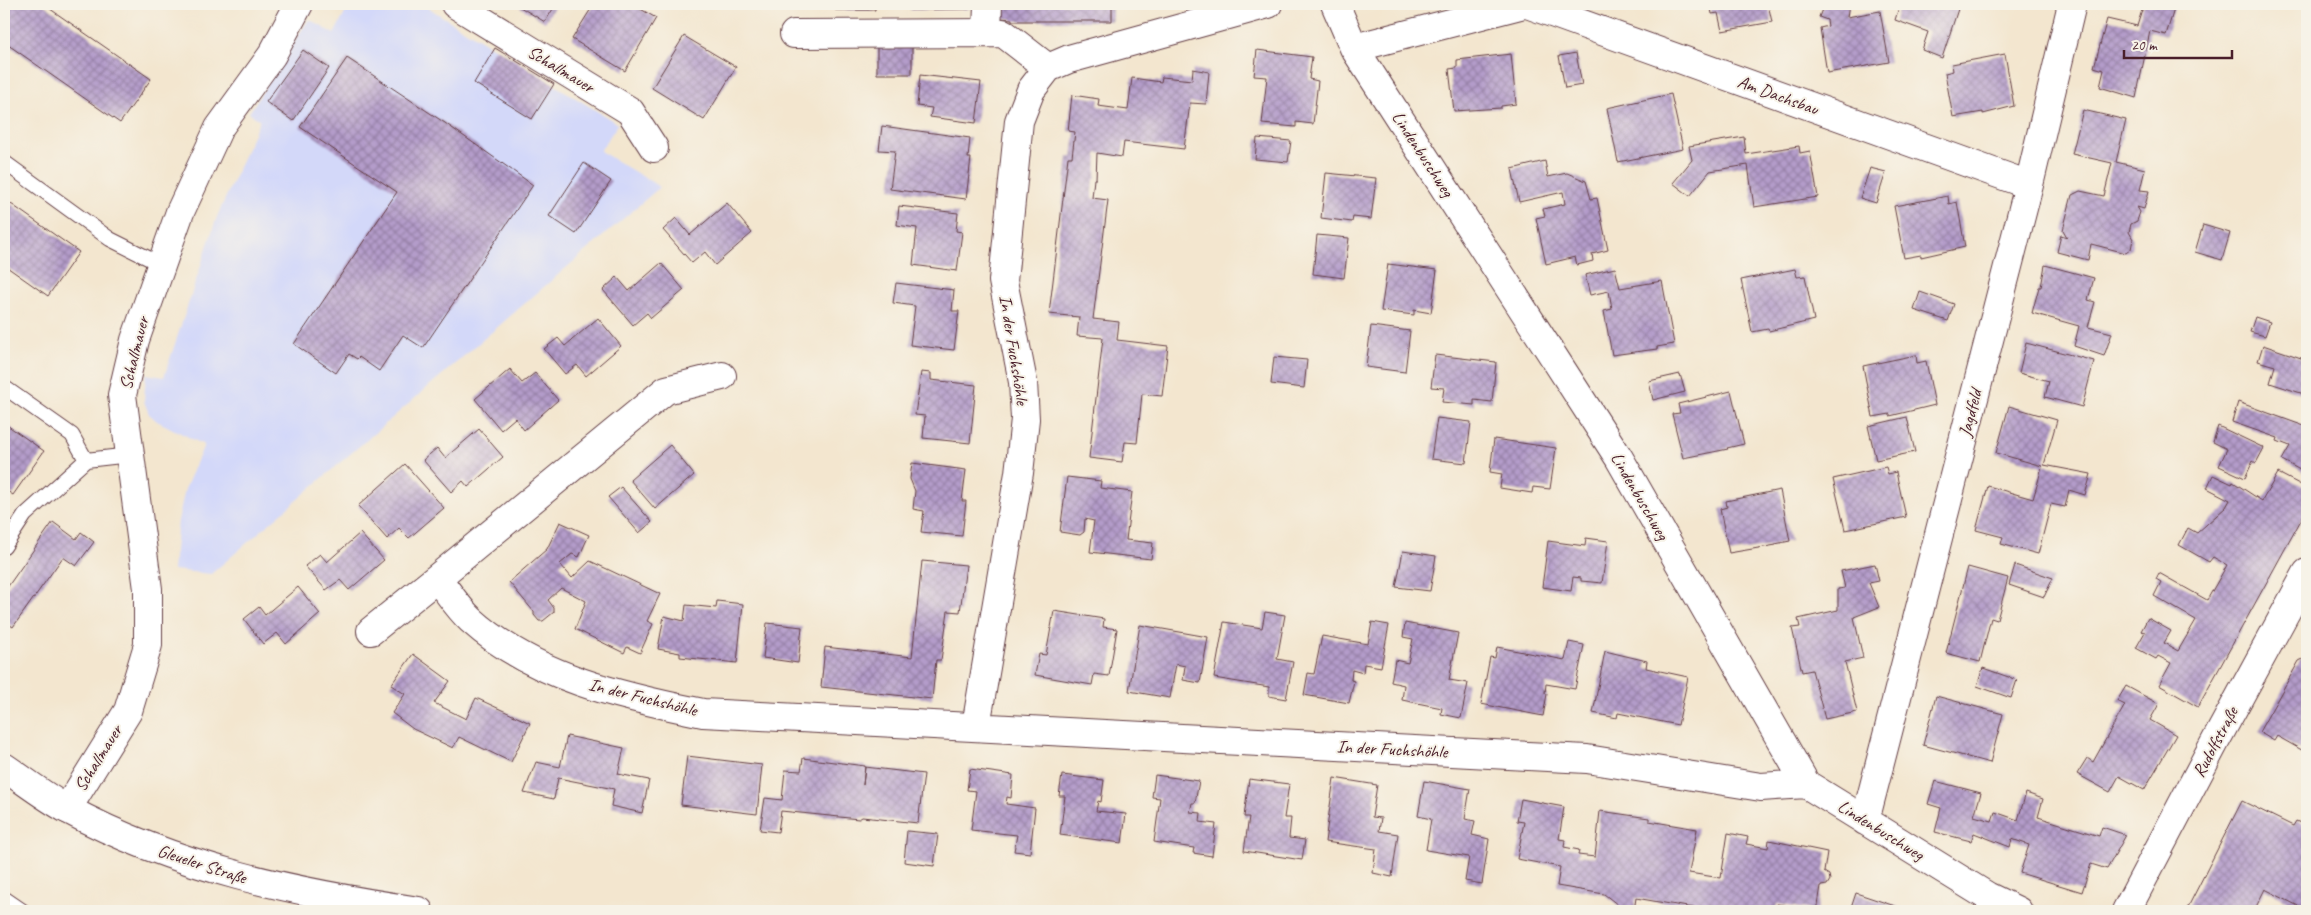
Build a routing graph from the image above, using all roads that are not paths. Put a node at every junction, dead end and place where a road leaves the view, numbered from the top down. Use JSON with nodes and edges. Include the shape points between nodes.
{"nodes":[{"id":1,"x":299,"y":4,"type":"edge"},
{"id":2,"x":454,"y":4,"type":"edge"},
{"id":3,"x":988,"y":4,"type":"edge"},
{"id":4,"x":1268,"y":4,"type":"edge"},
{"id":5,"x":1335,"y":4,"type":"edge"},
{"id":6,"x":1524,"y":4,"type":"edge"},
{"id":7,"x":1528,"y":4,"type":"edge"},
{"id":8,"x":2072,"y":4,"type":"edge"},
{"id":9,"x":987,"y":32,"type":"junction"},
{"id":10,"x":794,"y":34,"type":"dead end"},
{"id":11,"x":1354,"y":48,"type":"junction"},
{"id":12,"x":1048,"y":68,"type":"junction"},
{"id":13,"x":654,"y":148,"type":"dead end"},
{"id":14,"x":4,"y":162,"type":"edge"},
{"id":15,"x":2029,"y":185,"type":"junction"},
{"id":16,"x":160,"y":264,"type":"junction"},
{"id":17,"x":722,"y":376,"type":"dead end"},
{"id":18,"x":4,"y":387,"type":"edge"},
{"id":19,"x":130,"y":455,"type":"junction"},
{"id":20,"x":86,"y":460,"type":"junction"},
{"id":21,"x":4,"y":547,"type":"edge"},
{"id":22,"x":2307,"y":573,"type":"edge"},
{"id":23,"x":437,"y":578,"type":"junction"},
{"id":24,"x":371,"y":630,"type":"dead end"},
{"id":25,"x":976,"y":726,"type":"junction"},
{"id":26,"x":4,"y":768,"type":"edge"},
{"id":27,"x":1806,"y":784,"type":"junction"},
{"id":28,"x":67,"y":809,"type":"junction"},
{"id":29,"x":1865,"y":821,"type":"junction"},
{"id":30,"x":4,"y":898,"type":"edge"},
{"id":31,"x":23,"y":911,"type":"edge"},
{"id":32,"x":419,"y":911,"type":"edge"},
{"id":33,"x":2018,"y":911,"type":"edge"},
{"id":34,"x":2126,"y":911,"type":"edge"}],
"edges":[{"from":1,"to":16,"type":"street","name":"Schallmauer","via":[[272,55],[219,128]]},
{"from":2,"to":13,"type":"street","name":"Schallmauer","via":[[630,111]]},
{"from":3,"to":9,"type":"street"},
{"from":4,"to":12,"type":"street","name":"In der Fuchshöhle","via":[[1069,59]]},
{"from":5,"to":11,"type":"street","name":"Lindenbuschweg"},
{"from":6,"to":11,"type":"street"},
{"from":7,"to":15,"type":"street","name":"Am Dachsbau"},
{"from":8,"to":15,"type":"street","name":"Jagdfeld"},
{"from":9,"to":10,"type":"street"},
{"from":9,"to":12,"type":"street","via":[[1003,33]]},
{"from":11,"to":27,"type":"street","name":"Lindenbuschweg","via":[[1619,458]]},
{"from":12,"to":25,"type":"street","name":"In der Fuchshöhle","via":[[1030,90],[1019,121],[1003,281],[1023,382],[1025,419],[1019,473]]},
{"from":14,"to":16,"type":"lane","via":[[110,239]]},
{"from":15,"to":29,"type":"street","name":"Jagdfeld"},
{"from":16,"to":19,"type":"street","name":"Schallmauer","via":[[135,340],[122,395]]},
{"from":17,"to":23,"type":"street","via":[[666,390]]},
{"from":18,"to":20,"type":"lane","via":[[72,435]]},
{"from":19,"to":20,"type":"lane"},
{"from":19,"to":28,"type":"street","name":"Schallmauer","via":[[148,589],[148,644],[128,711]]},
{"from":20,"to":21,"type":"lane","via":[[25,515]]},
{"from":22,"to":34,"type":"street","name":"Rudolfstraße"},
{"from":23,"to":24,"type":"street"},
{"from":23,"to":25,"type":"street","name":"In der Fuchshöhle","via":[[471,620],[517,653],[578,681],[643,701],[703,713]]},
{"from":25,"to":27,"type":"street","name":"In der Fuchshöhle","via":[[1588,759],[1760,788]]},
{"from":26,"to":28,"type":"street","name":"Gleueler Straße"},
{"from":27,"to":29,"type":"street","name":"Lindenbuschweg"},
{"from":28,"to":32,"type":"street","name":"Gleueler Straße","via":[[153,848],[244,878]]},
{"from":29,"to":33,"type":"street","name":"Lindenbuschweg"},
{"from":30,"to":31,"type":"lane"}]}
